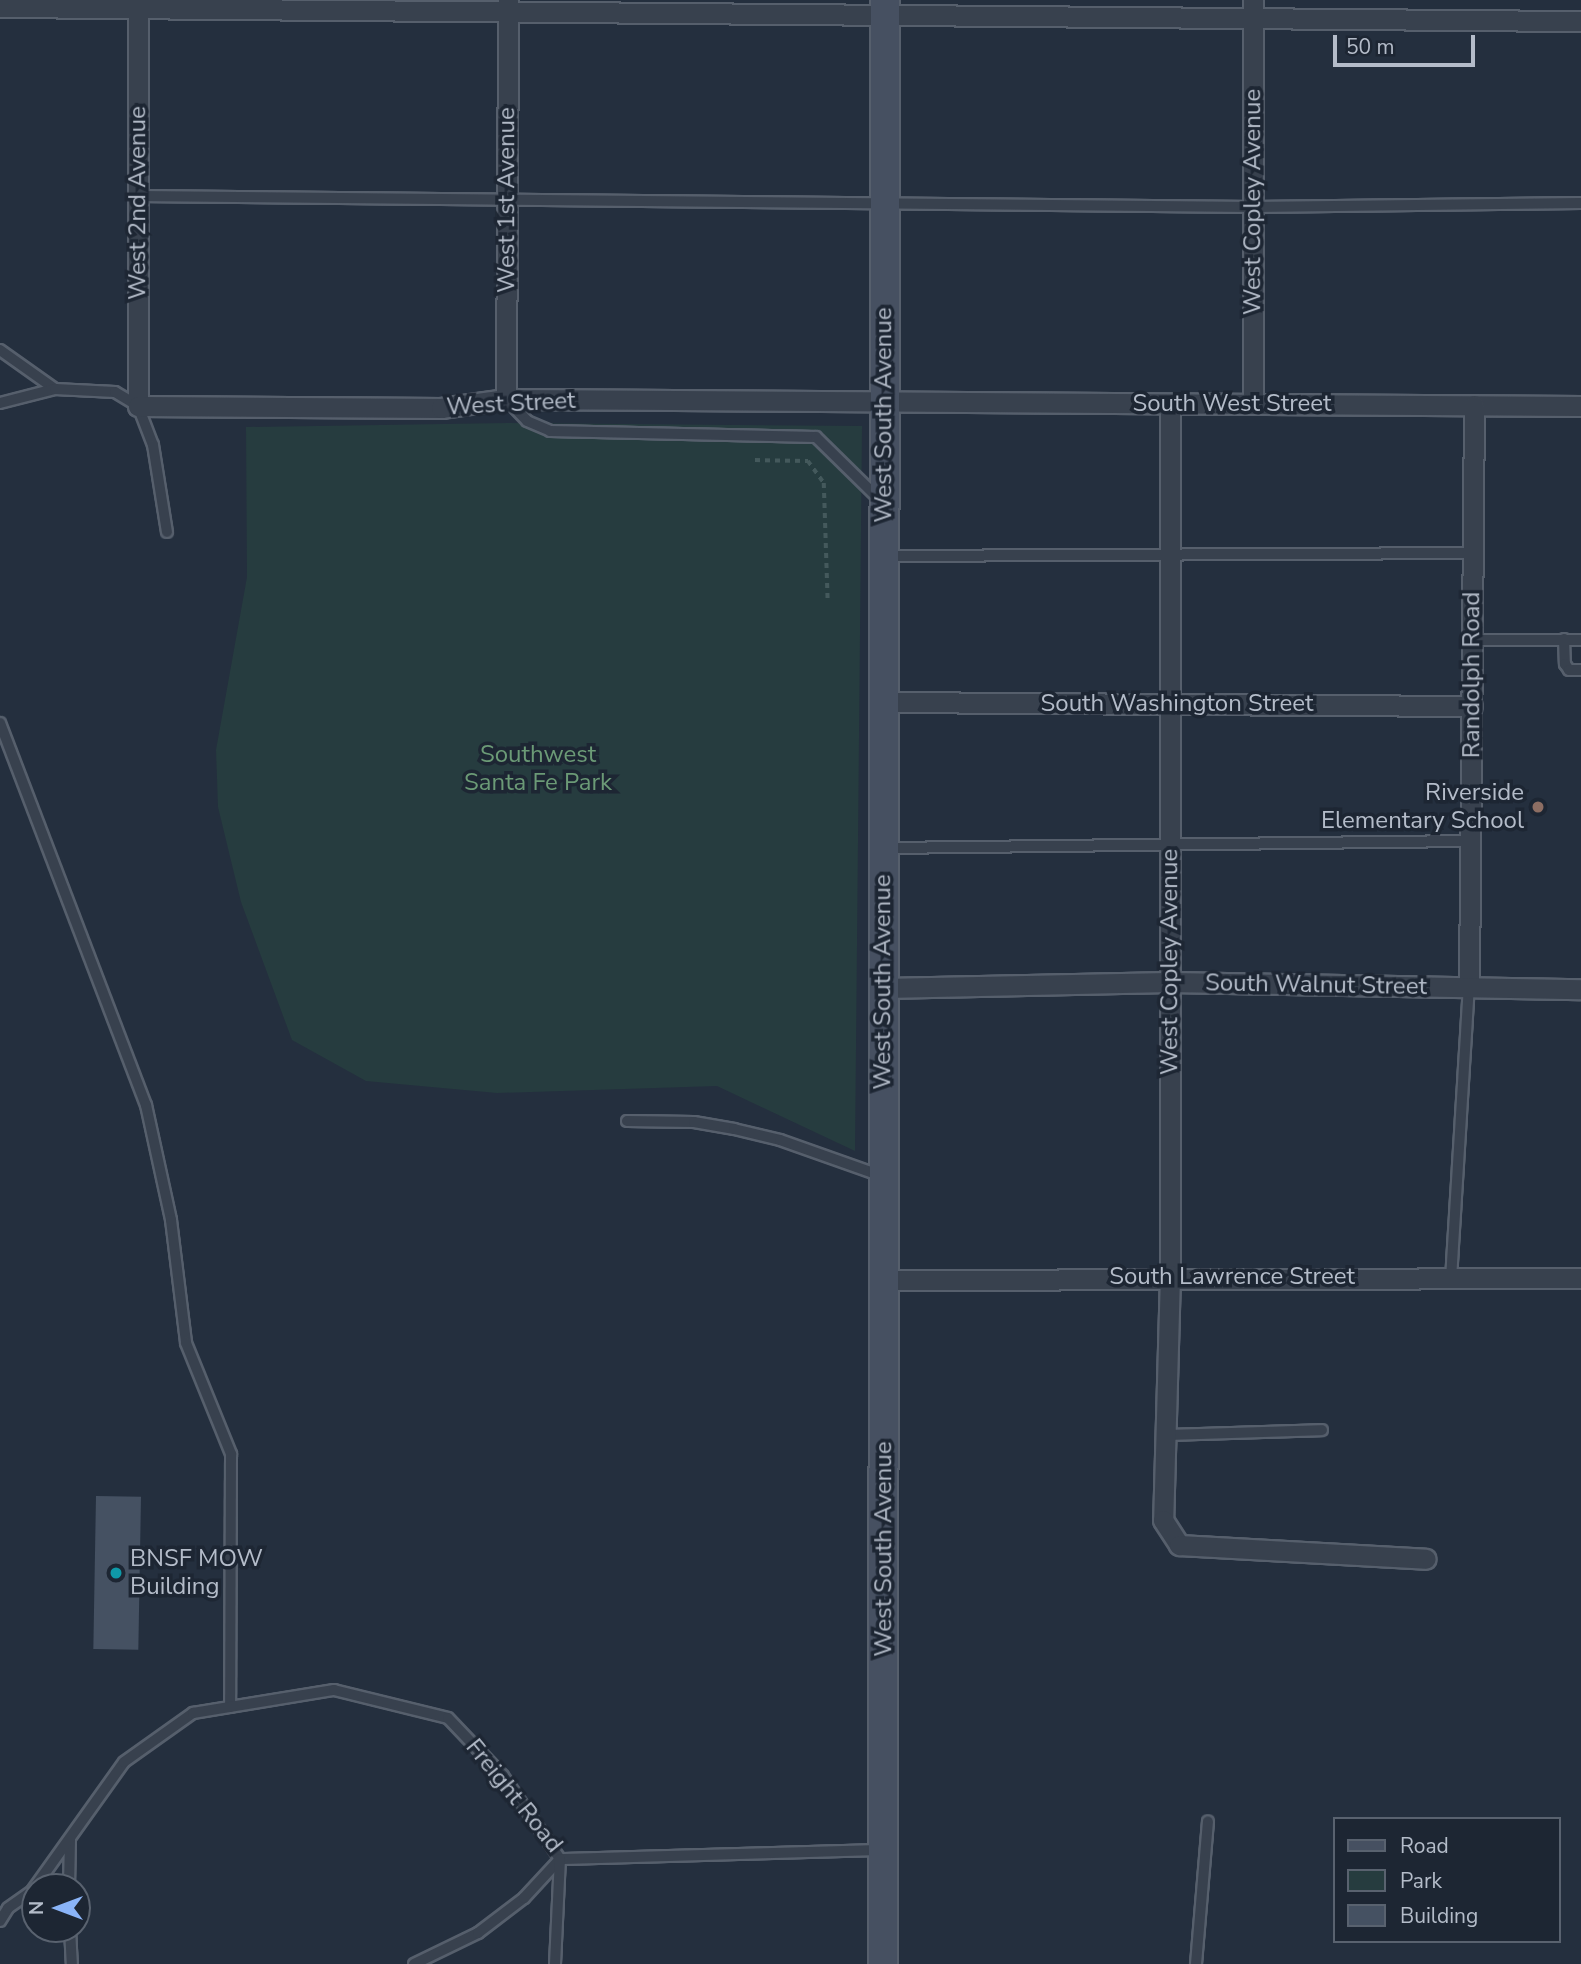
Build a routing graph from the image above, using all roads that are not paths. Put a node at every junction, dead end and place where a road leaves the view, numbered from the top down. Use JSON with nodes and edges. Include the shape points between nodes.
{"nodes":[{"id":1,"x":138,"y":5,"type":"edge"},
{"id":2,"x":508,"y":6,"type":"edge"},
{"id":3,"x":0,"y":7,"type":"edge"},
{"id":4,"x":885,"y":8,"type":"edge"},
{"id":5,"x":1253,"y":9,"type":"edge"},
{"id":6,"x":1581,"y":21,"type":"edge"},
{"id":7,"x":137,"y":196,"type":"junction"},
{"id":8,"x":507,"y":202,"type":"junction"},
{"id":9,"x":1581,"y":203,"type":"edge"},
{"id":10,"x":884,"y":205,"type":"junction"},
{"id":11,"x":1253,"y":207,"type":"junction"},
{"id":12,"x":0,"y":350,"type":"edge"},
{"id":13,"x":55,"y":389,"type":"junction"},
{"id":14,"x":506,"y":399,"type":"junction"},
{"id":15,"x":883,"y":402,"type":"junction"},
{"id":16,"x":0,"y":403,"type":"edge"},
{"id":17,"x":1170,"y":404,"type":"junction"},
{"id":18,"x":1253,"y":404,"type":"junction"},
{"id":19,"x":1474,"y":405,"type":"junction"},
{"id":20,"x":1581,"y":406,"type":"edge"},
{"id":21,"x":138,"y":407,"type":"junction"},
{"id":22,"x":883,"y":503,"type":"junction"},
{"id":23,"x":167,"y":532,"type":"dead end"},
{"id":24,"x":1473,"y":553,"type":"junction"},
{"id":25,"x":883,"y":556,"type":"junction"},
{"id":26,"x":1168,"y":558,"type":"junction"},
{"id":27,"x":1564,"y":639,"type":"junction"},
{"id":28,"x":1472,"y":640,"type":"junction"},
{"id":29,"x":1581,"y":640,"type":"edge"},
{"id":30,"x":1581,"y":670,"type":"edge"},
{"id":31,"x":883,"y":702,"type":"junction"},
{"id":32,"x":1169,"y":704,"type":"junction"},
{"id":33,"x":1472,"y":706,"type":"junction"},
{"id":34,"x":0,"y":723,"type":"edge"},
{"id":35,"x":1170,"y":841,"type":"junction"},
{"id":36,"x":1471,"y":841,"type":"junction"},
{"id":37,"x":883,"y":848,"type":"junction"},
{"id":38,"x":1169,"y":982,"type":"junction"},
{"id":39,"x":1469,"y":987,"type":"junction"},
{"id":40,"x":884,"y":988,"type":"junction"},
{"id":41,"x":1581,"y":989,"type":"edge"},
{"id":42,"x":627,"y":1121,"type":"dead end"},
{"id":43,"x":883,"y":1176,"type":"junction"},
{"id":44,"x":1170,"y":1275,"type":"junction"},
{"id":45,"x":1581,"y":1278,"type":"edge"},
{"id":46,"x":1451,"y":1279,"type":"junction"},
{"id":47,"x":883,"y":1280,"type":"junction"},
{"id":48,"x":1322,"y":1430,"type":"dead end"},
{"id":49,"x":1164,"y":1436,"type":"junction"},
{"id":50,"x":1426,"y":1559,"type":"dead end"},
{"id":51,"x":230,"y":1707,"type":"junction"},
{"id":52,"x":1208,"y":1822,"type":"dead end"},
{"id":53,"x":70,"y":1838,"type":"junction"},
{"id":54,"x":884,"y":1850,"type":"junction"},
{"id":55,"x":561,"y":1858,"type":"junction"},
{"id":56,"x":69,"y":1873,"type":"edge"},
{"id":57,"x":0,"y":1922,"type":"edge"},
{"id":58,"x":71,"y":1943,"type":"edge"},
{"id":59,"x":72,"y":1964,"type":"edge"},
{"id":60,"x":414,"y":1964,"type":"edge"},
{"id":61,"x":555,"y":1964,"type":"edge"},
{"id":62,"x":883,"y":1964,"type":"edge"},
{"id":63,"x":1196,"y":1964,"type":"edge"}],
"edges":[{"from":1,"to":2,"type":"street"},
{"from":1,"to":3,"type":"street"},
{"from":1,"to":7,"type":"street","name":"West 2nd Avenue"},
{"from":2,"to":4,"type":"street"},
{"from":2,"to":8,"type":"street","name":"West 1st Avenue"},
{"from":4,"to":5,"type":"street"},
{"from":4,"to":10,"type":"main road","name":"West South Avenue"},
{"from":5,"to":6,"type":"street"},
{"from":5,"to":11,"type":"street","name":"West Copley Avenue"},
{"from":7,"to":8,"type":"lane"},
{"from":7,"to":21,"type":"street","name":"West 2nd Avenue"},
{"from":8,"to":10,"type":"lane"},
{"from":8,"to":14,"type":"street","name":"West 1st Avenue"},
{"from":9,"to":11,"type":"lane"},
{"from":10,"to":11,"type":"lane"},
{"from":10,"to":15,"type":"main road","name":"West South Avenue"},
{"from":11,"to":18,"type":"street","name":"West Copley Avenue"},
{"from":12,"to":13,"type":"lane"},
{"from":13,"to":16,"type":"lane","name":"West Street"},
{"from":13,"to":21,"type":"lane","name":"West Street","via":[[115,392]]},
{"from":14,"to":15,"type":"street","name":"West Street"},
{"from":14,"to":21,"type":"street","name":"West Street","via":[[440,408]]},
{"from":14,"to":22,"type":"lane","via":[[527,421],[550,431],[816,437]]},
{"from":15,"to":17,"type":"street","name":"South West Street"},
{"from":15,"to":22,"type":"main road","name":"West South Avenue"},
{"from":17,"to":18,"type":"street","name":"South West Street"},
{"from":17,"to":26,"type":"street","name":"West Copley Avenue"},
{"from":18,"to":19,"type":"street","name":"South West Street"},
{"from":19,"to":20,"type":"street","name":"South West Street"},
{"from":19,"to":24,"type":"street","name":"Randolph Road"},
{"from":21,"to":23,"type":"lane","via":[[153,445]]},
{"from":22,"to":25,"type":"main road","name":"West South Avenue"},
{"from":24,"to":26,"type":"lane"},
{"from":24,"to":28,"type":"street","name":"Randolph Road"},
{"from":25,"to":26,"type":"lane"},
{"from":25,"to":31,"type":"main road","name":"West South Avenue"},
{"from":26,"to":32,"type":"street","name":"West Copley Avenue"},
{"from":27,"to":28,"type":"lane"},
{"from":27,"to":29,"type":"lane"},
{"from":27,"to":30,"type":"lane","via":[[1565,664],[1569,670]]},
{"from":28,"to":33,"type":"street","name":"Randolph Road"},
{"from":31,"to":32,"type":"street","name":"South Washington Street"},
{"from":31,"to":37,"type":"main road","name":"West South Avenue"},
{"from":32,"to":33,"type":"street","name":"South Washington Street"},
{"from":32,"to":35,"type":"street","name":"West Copley Avenue"},
{"from":33,"to":36,"type":"street","name":"Randolph Road"},
{"from":34,"to":51,"type":"lane","via":[[146,1105],[171,1220],[186,1343],[231,1454]]},
{"from":35,"to":36,"type":"lane"},
{"from":35,"to":37,"type":"lane"},
{"from":35,"to":38,"type":"street","name":"West Copley Avenue"},
{"from":36,"to":39,"type":"street","name":"Randolph Road"},
{"from":37,"to":40,"type":"main road","name":"West South Avenue"},
{"from":38,"to":39,"type":"street","name":"South Walnut Street"},
{"from":38,"to":40,"type":"street","name":"South Walnut Street"},
{"from":38,"to":44,"type":"street","name":"West Copley Avenue"},
{"from":39,"to":41,"type":"street","name":"South Walnut Street"},
{"from":39,"to":46,"type":"lane"},
{"from":40,"to":43,"type":"main road","name":"West South Avenue"},
{"from":42,"to":43,"type":"lane","via":[[694,1122],[734,1129]]},
{"from":43,"to":47,"type":"main road","name":"West South Avenue"},
{"from":44,"to":46,"type":"street","name":"South Lawrence Street"},
{"from":44,"to":47,"type":"street","name":"South Lawrence Street"},
{"from":44,"to":49,"type":"street","name":"West Copley Avenue"},
{"from":45,"to":46,"type":"street","name":"South Lawrence Street"},
{"from":47,"to":54,"type":"main road","name":"West South Avenue"},
{"from":48,"to":49,"type":"lane"},
{"from":49,"to":50,"type":"street","name":"West Copley Avenue","via":[[1163,1520],[1179,1545]]},
{"from":51,"to":53,"type":"lane","name":"Freight Road","via":[[193,1713],[124,1762]]},
{"from":51,"to":55,"type":"lane","name":"Freight Road","via":[[334,1690],[448,1718],[503,1776]]},
{"from":52,"to":63,"type":"lane"},
{"from":53,"to":56,"type":"lane"},
{"from":53,"to":57,"type":"lane","name":"Freight Road","via":[[32,1891],[8,1908]]},
{"from":54,"to":55,"type":"lane","name":"Freight Road"},
{"from":54,"to":62,"type":"main road","name":"West South Avenue"},
{"from":55,"to":60,"type":"lane","via":[[524,1898],[478,1933]]},
{"from":55,"to":61,"type":"lane"},
{"from":58,"to":59,"type":"lane"}]}
